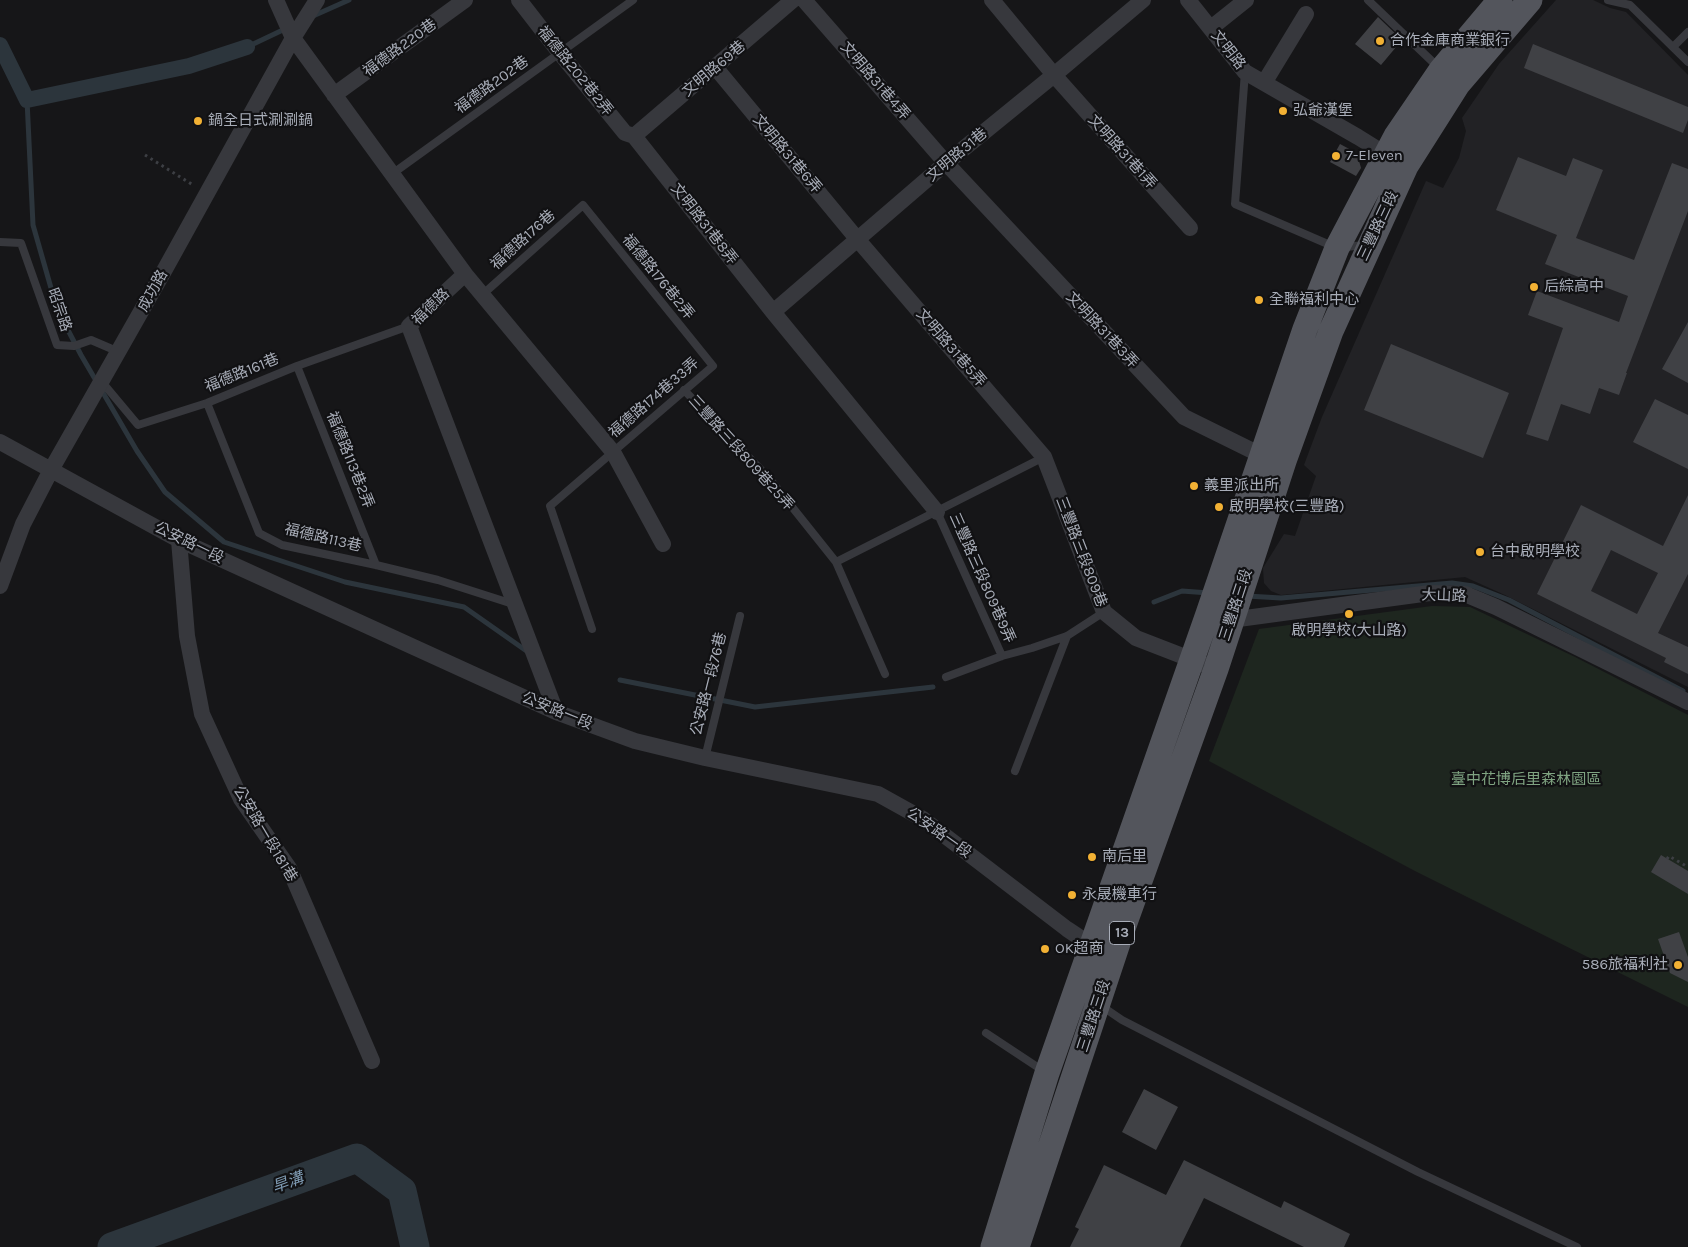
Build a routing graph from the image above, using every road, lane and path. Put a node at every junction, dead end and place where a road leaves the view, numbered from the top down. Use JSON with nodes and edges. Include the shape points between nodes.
{"nodes":[{"id":1,"x":276,"y":0,"type":"edge"},
{"id":2,"x":316,"y":0,"type":"edge"},
{"id":3,"x":465,"y":0,"type":"edge"},
{"id":4,"x":519,"y":0,"type":"edge"},
{"id":5,"x":633,"y":0,"type":"edge"},
{"id":6,"x":804,"y":0,"type":"edge"},
{"id":7,"x":992,"y":0,"type":"edge"},
{"id":8,"x":1143,"y":0,"type":"edge"},
{"id":9,"x":1188,"y":0,"type":"edge"},
{"id":10,"x":1246,"y":0,"type":"edge"},
{"id":11,"x":1368,"y":0,"type":"edge"},
{"id":12,"x":1530,"y":0,"type":"edge"},
{"id":13,"x":1608,"y":0,"type":"edge"},
{"id":14,"x":785,"y":5,"type":"edge"},
{"id":15,"x":1492,"y":5,"type":"edge"},
{"id":16,"x":1306,"y":14,"type":"dead end"},
{"id":17,"x":1211,"y":28,"type":"junction"},
{"id":18,"x":1688,"y":32,"type":"edge"},
{"id":19,"x":293,"y":38,"type":"junction"},
{"id":20,"x":1673,"y":47,"type":"junction"},
{"id":21,"x":560,"y":53,"type":"junction"},
{"id":22,"x":1688,"y":62,"type":"edge"},
{"id":23,"x":715,"y":67,"type":"junction"},
{"id":24,"x":1441,"y":70,"type":"junction"},
{"id":25,"x":1245,"y":72,"type":"junction"},
{"id":26,"x":1054,"y":75,"type":"junction"},
{"id":27,"x":1264,"y":83,"type":"junction"},
{"id":28,"x":334,"y":95,"type":"junction"},
{"id":29,"x":634,"y":136,"type":"junction"},
{"id":30,"x":145,"y":155,"type":"dead end"},
{"id":31,"x":1395,"y":160,"type":"junction"},
{"id":32,"x":946,"y":163,"type":"junction"},
{"id":33,"x":392,"y":174,"type":"junction"},
{"id":34,"x":207,"y":194,"type":"junction"},
{"id":35,"x":583,"y":205,"type":"joint"},
{"id":36,"x":1190,"y":228,"type":"dead end"},
{"id":37,"x":858,"y":240,"type":"junction"},
{"id":38,"x":0,"y":242,"type":"edge"},
{"id":39,"x":1370,"y":244,"type":"junction"},
{"id":40,"x":1337,"y":248,"type":"junction"},
{"id":41,"x":465,"y":274,"type":"junction"},
{"id":42,"x":482,"y":294,"type":"junction"},
{"id":43,"x":773,"y":312,"type":"junction"},
{"id":44,"x":409,"y":326,"type":"junction"},
{"id":45,"x":118,"y":352,"type":"junction"},
{"id":46,"x":298,"y":366,"type":"junction"},
{"id":47,"x":713,"y":366,"type":"joint"},
{"id":48,"x":102,"y":382,"type":"junction"},
{"id":49,"x":684,"y":390,"type":"junction"},
{"id":50,"x":207,"y":403,"type":"junction"},
{"id":51,"x":0,"y":442,"type":"edge"},
{"id":52,"x":613,"y":452,"type":"junction"},
{"id":53,"x":1044,"y":457,"type":"junction"},
{"id":54,"x":1273,"y":458,"type":"junction"},
{"id":55,"x":51,"y":470,"type":"junction"},
{"id":56,"x":937,"y":512,"type":"junction"},
{"id":57,"x":179,"y":540,"type":"junction"},
{"id":58,"x":663,"y":544,"type":"dead end"},
{"id":59,"x":836,"y":562,"type":"junction"},
{"id":60,"x":376,"y":564,"type":"junction"},
{"id":61,"x":0,"y":586,"type":"edge"},
{"id":62,"x":516,"y":606,"type":"junction"},
{"id":63,"x":1104,"y":612,"type":"junction"},
{"id":64,"x":740,"y":616,"type":"dead end"},
{"id":65,"x":1220,"y":617,"type":"junction"},
{"id":66,"x":592,"y":629,"type":"dead end"},
{"id":67,"x":1067,"y":636,"type":"junction"},
{"id":68,"x":1002,"y":656,"type":"junction"},
{"id":69,"x":1192,"y":659,"type":"junction"},
{"id":70,"x":1216,"y":669,"type":"junction"},
{"id":71,"x":885,"y":674,"type":"dead end"},
{"id":72,"x":946,"y":677,"type":"dead end"},
{"id":73,"x":1688,"y":702,"type":"edge"},
{"id":74,"x":556,"y":712,"type":"junction"},
{"id":75,"x":705,"y":758,"type":"junction"},
{"id":76,"x":1015,"y":771,"type":"dead end"},
{"id":77,"x":1667,"y":859,"type":"dead end"},
{"id":78,"x":1688,"y":867,"type":"edge"},
{"id":79,"x":1091,"y":945,"type":"junction"},
{"id":80,"x":1115,"y":953,"type":"junction"},
{"id":81,"x":1099,"y":1004,"type":"junction"},
{"id":82,"x":986,"y":1033,"type":"dead end"},
{"id":83,"x":372,"y":1062,"type":"dead end"},
{"id":84,"x":1046,"y":1073,"type":"junction"},
{"id":85,"x":993,"y":1247,"type":"edge"},
{"id":86,"x":1017,"y":1247,"type":"edge"},
{"id":87,"x":1578,"y":1247,"type":"edge"}],
"edges":[{"from":1,"to":19,"type":"street"},
{"from":2,"to":19,"type":"street","name":"成功路"},
{"from":3,"to":28,"type":"street","name":"福德路220巷"},
{"from":4,"to":21,"type":"street","name":"福德路202巷2弄"},
{"from":5,"to":21,"type":"lane","name":"福德路202巷"},
{"from":6,"to":32,"type":"street","name":"文明路31巷4弄"},
{"from":7,"to":26,"type":"street","name":"文明路31巷1弄"},
{"from":8,"to":26,"type":"street","name":"文明路31巷"},
{"from":9,"to":17,"type":"street","name":"文明路"},
{"from":10,"to":17,"type":"street"},
{"from":11,"to":24,"type":"lane"},
{"from":12,"to":31,"type":"main road","name":"三豐路三段","number":"13"},
{"from":13,"to":20,"type":"lane","via":[[1630,5]]},
{"from":14,"to":23,"type":"street","name":"文明路69巷"},
{"from":15,"to":24,"type":"main road","name":"三豐路三段","number":"13"},
{"from":16,"to":27,"type":"street"},
{"from":17,"to":25,"type":"street","name":"文明路"},
{"from":18,"to":20,"type":"lane"},
{"from":19,"to":28,"type":"street"},
{"from":19,"to":34,"type":"street","name":"成功路"},
{"from":20,"to":22,"type":"lane"},
{"from":21,"to":29,"type":"street","name":"福德路202巷2弄","via":[[625,133]]},
{"from":21,"to":33,"type":"lane","name":"福德路202巷"},
{"from":23,"to":29,"type":"street","name":"文明路69巷"},
{"from":23,"to":37,"type":"street","name":"文明路31巷6弄"},
{"from":24,"to":31,"type":"main road","name":"三豐路三段","number":"13"},
{"from":25,"to":27,"type":"street","name":"文明路"},
{"from":25,"to":40,"type":"lane","via":[[1234,204]]},
{"from":26,"to":32,"type":"street","name":"文明路31巷"},
{"from":26,"to":36,"type":"street","name":"文明路31巷1弄"},
{"from":27,"to":31,"type":"street","name":"文明路"},
{"from":28,"to":33,"type":"street"},
{"from":29,"to":43,"type":"street","name":"文明路31巷8弄"},
{"from":30,"to":34,"type":"path"},
{"from":31,"to":39,"type":"main road","name":"三豐路三段","number":"13"},
{"from":31,"to":40,"type":"main road","name":"三豐路三段","number":"13"},
{"from":32,"to":37,"type":"street","name":"文明路31巷"},
{"from":32,"to":54,"type":"street","name":"文明路31巷3弄","via":[[1184,417]]},
{"from":33,"to":41,"type":"street"},
{"from":34,"to":45,"type":"street","name":"成功路"},
{"from":35,"to":42,"type":"lane","name":"福德路176巷"},
{"from":35,"to":47,"type":"lane","name":"福德路176巷2弄"},
{"from":37,"to":43,"type":"street","name":"文明路31巷"},
{"from":37,"to":53,"type":"street","name":"文明路31巷5弄"},
{"from":38,"to":45,"type":"lane","name":"昭宗路","via":[[21,242],[57,345],[74,346],[91,340]]},
{"from":39,"to":40,"type":"lane"},
{"from":39,"to":54,"type":"main road","name":"三豐路三段","number":"13"},
{"from":40,"to":54,"type":"main road","name":"三豐路三段","number":"13","via":[[1305,329]]},
{"from":41,"to":42,"type":"street"},
{"from":41,"to":44,"type":"street","name":"福德路"},
{"from":42,"to":52,"type":"street"},
{"from":43,"to":56,"type":"street","name":"文明路31巷8弄"},
{"from":44,"to":46,"type":"lane","name":"福德路161巷"},
{"from":44,"to":62,"type":"street","name":"福德路"},
{"from":45,"to":48,"type":"street","name":"成功路"},
{"from":46,"to":50,"type":"lane","name":"福德路161巷"},
{"from":46,"to":60,"type":"lane","name":"福德路113巷2弄"},
{"from":47,"to":49,"type":"lane","name":"福德路174巷33弄"},
{"from":48,"to":50,"type":"lane","name":"福德路161巷","via":[[138,425]]},
{"from":48,"to":55,"type":"street","name":"成功路"},
{"from":49,"to":52,"type":"lane","name":"福德路174巷33弄"},
{"from":49,"to":59,"type":"lane","name":"三豐路三段809巷25弄","via":[[769,478]]},
{"from":50,"to":60,"type":"lane","name":"福德路113巷","via":[[259,533],[282,545]]},
{"from":51,"to":55,"type":"street","name":"公安路一段"},
{"from":52,"to":58,"type":"street"},
{"from":52,"to":66,"type":"lane","name":"福德路174巷33弄","via":[[550,506]]},
{"from":53,"to":56,"type":"lane"},
{"from":53,"to":63,"type":"street","name":"三豐路三段809巷"},
{"from":54,"to":65,"type":"main road","name":"三豐路三段","number":"13"},
{"from":55,"to":57,"type":"street","name":"公安路一段"},
{"from":55,"to":61,"type":"street","name":"成功路","via":[[23,524]]},
{"from":56,"to":59,"type":"lane"},
{"from":56,"to":68,"type":"lane","name":"三豐路三段809巷9弄"},
{"from":57,"to":74,"type":"street","name":"公安路一段"},
{"from":57,"to":83,"type":"street","name":"公安路一段181巷","via":[[187,636],[202,714],[241,799],[289,868]]},
{"from":59,"to":71,"type":"lane","name":"三豐路三段809巷25弄"},
{"from":60,"to":62,"type":"lane","name":"福德路113巷"},
{"from":62,"to":74,"type":"street","name":"福德路"},
{"from":63,"to":67,"type":"lane","name":"三豐路三段809巷9弄"},
{"from":63,"to":69,"type":"street","name":"三豐路三段809巷","via":[[1136,638]]},
{"from":64,"to":75,"type":"lane","name":"公安路一段76巷"},
{"from":65,"to":69,"type":"main road","name":"三豐路三段","number":"13"},
{"from":65,"to":70,"type":"main road","name":"三豐路三段","number":"13"},
{"from":65,"to":73,"type":"street","name":"大山路","via":[[1430,593],[1465,594]]},
{"from":67,"to":68,"type":"lane","name":"三豐路三段809巷9弄"},
{"from":67,"to":76,"type":"lane"},
{"from":68,"to":72,"type":"lane","name":"三豐路三段809巷9弄"},
{"from":69,"to":70,"type":"street","name":"三豐路三段809巷"},
{"from":69,"to":79,"type":"main road","name":"三豐路三段","number":"13"},
{"from":70,"to":80,"type":"main road","name":"三豐路三段","number":"13"},
{"from":74,"to":75,"type":"street","name":"公安路一段","via":[[635,742]]},
{"from":75,"to":79,"type":"street","name":"公安路一段","via":[[878,794],[923,819]]},
{"from":77,"to":78,"type":"path","via":[[1669,856]]},
{"from":79,"to":80,"type":"street","name":"公安路一段"},
{"from":79,"to":84,"type":"main road","name":"三豐路三段","number":"13"},
{"from":80,"to":81,"type":"main road","name":"三豐路三段","number":"13"},
{"from":81,"to":86,"type":"main road","name":"三豐路三段","number":"13"},
{"from":81,"to":87,"type":"lane","via":[[1122,1020],[1418,1172]]},
{"from":82,"to":84,"type":"lane"},
{"from":84,"to":85,"type":"main road","name":"三豐路三段","number":"13"}]}
